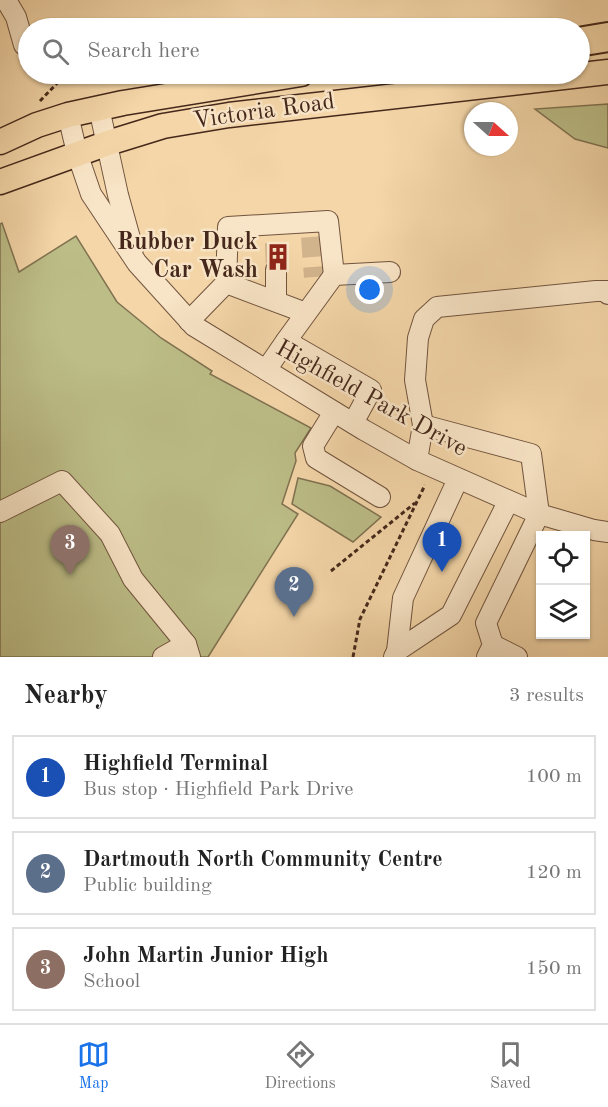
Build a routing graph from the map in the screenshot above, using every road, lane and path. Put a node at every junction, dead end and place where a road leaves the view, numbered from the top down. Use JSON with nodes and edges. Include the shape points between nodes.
{"nodes":[{"id":1,"x":6,"y":0,"type":"edge"},
{"id":2,"x":18,"y":24,"type":"edge"},
{"id":3,"x":608,"y":72,"type":"edge"},
{"id":4,"x":590,"y":74,"type":"edge"},
{"id":5,"x":56,"y":84,"type":"edge"},
{"id":6,"x":242,"y":84,"type":"edge"},
{"id":7,"x":502,"y":84,"type":"edge"},
{"id":8,"x":35,"y":104,"type":"dead end"},
{"id":9,"x":99,"y":108,"type":"junction"},
{"id":10,"x":68,"y":115,"type":"junction"},
{"id":11,"x":0,"y":142,"type":"edge"},
{"id":12,"x":108,"y":142,"type":"junction"},
{"id":13,"x":77,"y":153,"type":"junction"},
{"id":14,"x":0,"y":182,"type":"edge"},
{"id":15,"x":137,"y":263,"type":"junction"},
{"id":16,"x":276,"y":270,"type":"tunnel mouth"},
{"id":17,"x":390,"y":272,"type":"dead end"},
{"id":18,"x":324,"y":276,"type":"junction"},
{"id":19,"x":226,"y":283,"type":"junction"},
{"id":20,"x":608,"y":294,"type":"edge"},
{"id":21,"x":276,"y":301,"type":"junction"},
{"id":22,"x":310,"y":307,"type":"junction"},
{"id":23,"x":189,"y":321,"type":"junction"},
{"id":24,"x":286,"y":341,"type":"junction"},
{"id":25,"x":266,"y":370,"type":"junction"},
{"id":26,"x":334,"y":412,"type":"junction"},
{"id":27,"x":353,"y":423,"type":"junction"},
{"id":28,"x":423,"y":425,"type":"junction"},
{"id":29,"x":425,"y":463,"type":"junction"},
{"id":30,"x":458,"y":479,"type":"junction"},
{"id":31,"x":380,"y":497,"type":"dead end"},
{"id":32,"x":417,"y":502,"type":"junction"},
{"id":33,"x":508,"y":502,"type":"junction"},
{"id":34,"x":0,"y":512,"type":"edge"},
{"id":35,"x":539,"y":514,"type":"junction"},
{"id":36,"x":608,"y":532,"type":"edge"},
{"id":37,"x":332,"y":571,"type":"dead end"},
{"id":38,"x":188,"y":650,"type":"edge"},
{"id":39,"x":490,"y":651,"type":"edge"},
{"id":40,"x":396,"y":654,"type":"edge"},
{"id":41,"x":163,"y":657,"type":"edge"},
{"id":42,"x":353,"y":657,"type":"edge"},
{"id":43,"x":517,"y":657,"type":"edge"}],
"edges":[{"from":1,"to":2,"type":"street"},
{"from":3,"to":4,"type":"main road","name":"Victoria Road"},
{"from":5,"to":8,"type":"path"},
{"from":6,"to":9,"type":"main road","name":"Victoria Road"},
{"from":7,"to":12,"type":"main road","name":"Victoria Road","via":[[229,115],[163,126]]},
{"from":9,"to":10,"type":"main road","name":"Victoria Road"},
{"from":9,"to":12,"type":"street","name":"Highfield Park Drive"},
{"from":10,"to":11,"type":"main road","name":"Victoria Road"},
{"from":10,"to":13,"type":"street","name":"Highfield Park Drive"},
{"from":12,"to":13,"type":"main road","name":"Victoria Road"},
{"from":12,"to":15,"type":"street","name":"Highfield Park Drive"},
{"from":13,"to":14,"type":"main road","name":"Victoria Road"},
{"from":13,"to":15,"type":"street","name":"Highfield Park Drive","via":[[91,194]]},
{"from":15,"to":23,"type":"street","name":"Highfield Park Drive"},
{"from":16,"to":21,"type":"street"},
{"from":17,"to":18,"type":"street"},
{"from":18,"to":19,"type":"street","via":[[328,221],[310,230],[275,233],[228,227]]},
{"from":18,"to":22,"type":"street"},
{"from":19,"to":21,"type":"street"},
{"from":19,"to":23,"type":"street"},
{"from":20,"to":28,"type":"street","via":[[596,291],[437,307],[424,319],[418,338],[415,380]]},
{"from":21,"to":22,"type":"street"},
{"from":22,"to":24,"type":"street"},
{"from":23,"to":25,"type":"street","name":"Highfield Park Drive"},
{"from":24,"to":25,"type":"street"},
{"from":24,"to":27,"type":"street","via":[[370,390]]},
{"from":25,"to":26,"type":"street","name":"Highfield Park Drive"},
{"from":26,"to":27,"type":"street","name":"Highfield Park Drive"},
{"from":26,"to":31,"type":"street","via":[[313,446],[316,458]]},
{"from":27,"to":29,"type":"street","name":"Highfield Park Drive"},
{"from":28,"to":29,"type":"street"},
{"from":28,"to":35,"type":"street","via":[[531,454]]},
{"from":29,"to":30,"type":"street","name":"Highfield Park Drive"},
{"from":29,"to":32,"type":"path"},
{"from":30,"to":33,"type":"street","name":"Highfield Park Drive"},
{"from":30,"to":40,"type":"street","via":[[403,598]]},
{"from":32,"to":37,"type":"path"},
{"from":32,"to":42,"type":"path","via":[[360,619]]},
{"from":33,"to":35,"type":"street","name":"Highfield Park Drive"},
{"from":33,"to":40,"type":"street","via":[[451,615]]},
{"from":34,"to":38,"type":"street","via":[[62,482],[110,534],[133,579]]},
{"from":35,"to":36,"type":"street","name":"Highfield Park Drive"},
{"from":35,"to":39,"type":"street","via":[[486,623]]},
{"from":38,"to":41,"type":"street"},
{"from":39,"to":43,"type":"street"}]}
